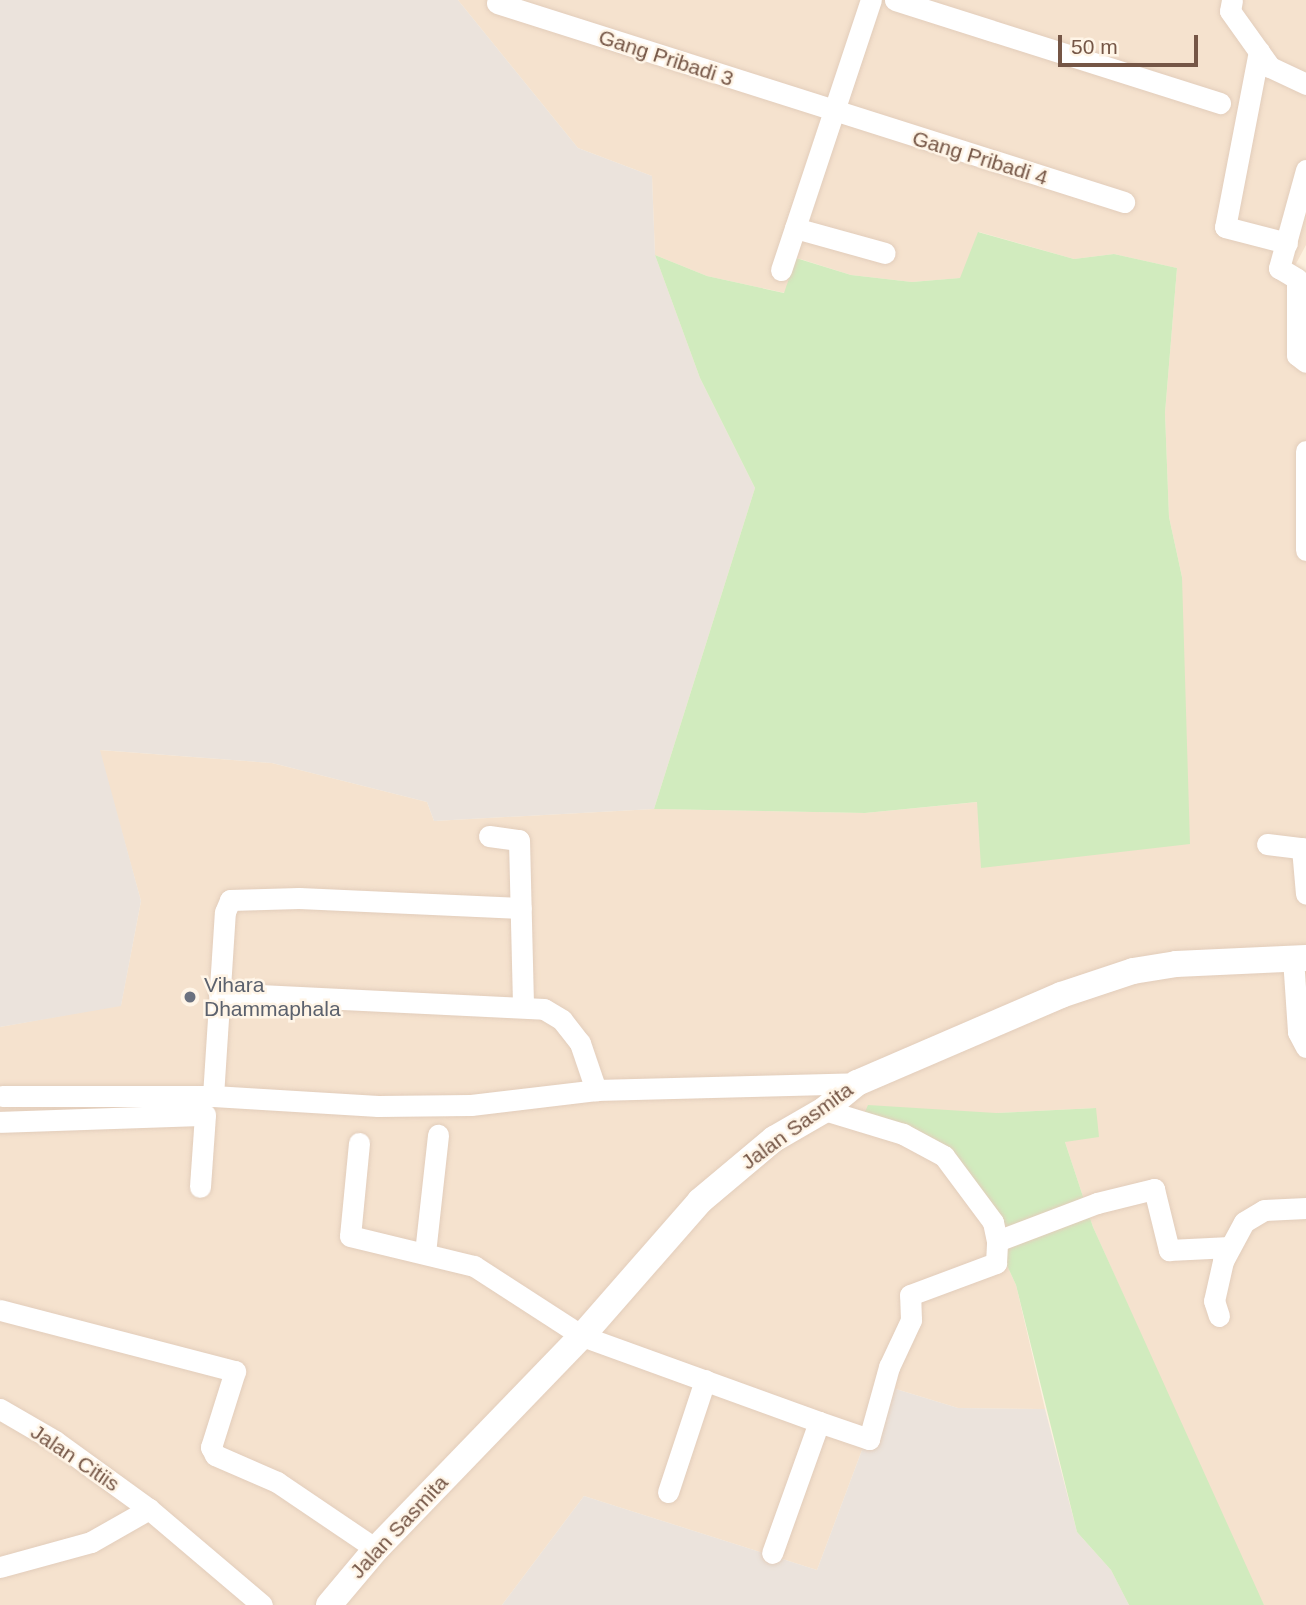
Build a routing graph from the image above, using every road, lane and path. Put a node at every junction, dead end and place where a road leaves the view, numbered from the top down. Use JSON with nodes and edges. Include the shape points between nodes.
{"nodes":[{"id":1,"x":871,"y":0,"type":"edge"},
{"id":2,"x":895,"y":0,"type":"edge"},
{"id":3,"x":1232,"y":0,"type":"edge"},
{"id":4,"x":497,"y":3,"type":"dead end"},
{"id":5,"x":1259,"y":51,"type":"junction"},
{"id":6,"x":1305,"y":83,"type":"edge"},
{"id":7,"x":1220,"y":103,"type":"dead end"},
{"id":8,"x":835,"y":114,"type":"junction"},
{"id":9,"x":1306,"y":170,"type":"edge"},
{"id":10,"x":1124,"y":202,"type":"dead end"},
{"id":11,"x":795,"y":228,"type":"junction"},
{"id":12,"x":1287,"y":243,"type":"junction"},
{"id":13,"x":885,"y":253,"type":"dead end"},
{"id":14,"x":781,"y":270,"type":"dead end"},
{"id":15,"x":1306,"y":362,"type":"edge"},
{"id":16,"x":1306,"y":450,"type":"edge"},
{"id":17,"x":1306,"y":550,"type":"edge"},
{"id":18,"x":489,"y":836,"type":"dead end"},
{"id":19,"x":1267,"y":844,"type":"dead end"},
{"id":20,"x":1306,"y":894,"type":"edge"},
{"id":21,"x":521,"y":908,"type":"junction"},
{"id":22,"x":1299,"y":958,"type":"edge"},
{"id":23,"x":219,"y":992,"type":"junction"},
{"id":24,"x":523,"y":1006,"type":"junction"},
{"id":25,"x":1306,"y":1047,"type":"edge"},
{"id":26,"x":596,"y":1090,"type":"junction"},
{"id":27,"x":2,"y":1096,"type":"dead end"},
{"id":28,"x":839,"y":1097,"type":"junction"},
{"id":29,"x":206,"y":1102,"type":"junction"},
{"id":30,"x":65,"y":1106,"type":"junction"},
{"id":31,"x":0,"y":1122,"type":"edge"},
{"id":32,"x":438,"y":1135,"type":"dead end"},
{"id":33,"x":359,"y":1143,"type":"dead end"},
{"id":34,"x":200,"y":1187,"type":"dead end"},
{"id":35,"x":1306,"y":1208,"type":"edge"},
{"id":36,"x":997,"y":1241,"type":"junction"},
{"id":37,"x":1230,"y":1247,"type":"junction"},
{"id":38,"x":425,"y":1253,"type":"junction"},
{"id":39,"x":0,"y":1310,"type":"edge"},
{"id":40,"x":1219,"y":1316,"type":"dead end"},
{"id":41,"x":582,"y":1336,"type":"junction"},
{"id":42,"x":705,"y":1380,"type":"junction"},
{"id":43,"x":0,"y":1409,"type":"edge"},
{"id":44,"x":819,"y":1422,"type":"junction"},
{"id":45,"x":668,"y":1492,"type":"dead end"},
{"id":46,"x":149,"y":1509,"type":"junction"},
{"id":47,"x":376,"y":1549,"type":"junction"},
{"id":48,"x":772,"y":1553,"type":"dead end"},
{"id":49,"x":0,"y":1567,"type":"edge"},
{"id":50,"x":262,"y":1605,"type":"edge"},
{"id":51,"x":329,"y":1605,"type":"edge"}],
"edges":[{"from":1,"to":8,"type":"street"},
{"from":2,"to":7,"type":"street"},
{"from":3,"to":5,"type":"street","via":[[1230,11]]},
{"from":4,"to":8,"type":"street","name":"Gang Pribadi 3"},
{"from":5,"to":6,"type":"street","via":[[1270,67]]},
{"from":5,"to":12,"type":"street","via":[[1225,227]]},
{"from":8,"to":10,"type":"street","name":"Gang Pribadi 4"},
{"from":8,"to":11,"type":"street"},
{"from":9,"to":12,"type":"street"},
{"from":11,"to":13,"type":"street"},
{"from":11,"to":14,"type":"street"},
{"from":12,"to":15,"type":"street","via":[[1279,270],[1297,279],[1297,355]]},
{"from":16,"to":17,"type":"street"},
{"from":18,"to":21,"type":"street","via":[[519,840]]},
{"from":19,"to":20,"type":"street","via":[[1302,848]]},
{"from":21,"to":23,"type":"street","via":[[235,897],[225,912]]},
{"from":21,"to":24,"type":"street"},
{"from":22,"to":25,"type":"street","via":[[1298,1032]]},
{"from":22,"to":28,"type":"street","name":"Jalan Sasmita","via":[[1176,964],[1133,971],[1061,995]]},
{"from":23,"to":24,"type":"street"},
{"from":23,"to":29,"type":"street"},
{"from":24,"to":26,"type":"street","via":[[544,1009],[562,1020],[580,1044]]},
{"from":26,"to":28,"type":"street"},
{"from":26,"to":29,"type":"street","via":[[471,1105]]},
{"from":27,"to":30,"type":"street"},
{"from":28,"to":36,"type":"street","via":[[944,1156],[993,1222]]},
{"from":28,"to":41,"type":"street","name":"Jalan Sasmita","via":[[774,1139],[700,1201]]},
{"from":29,"to":30,"type":"street"},
{"from":29,"to":30,"type":"street"},
{"from":29,"to":34,"type":"street"},
{"from":30,"to":31,"type":"street"},
{"from":32,"to":38,"type":"street"},
{"from":33,"to":38,"type":"street","via":[[350,1236]]},
{"from":35,"to":37,"type":"street","via":[[1264,1210],[1244,1222]]},
{"from":36,"to":37,"type":"street","via":[[1097,1203],[1154,1189],[1168,1250]]},
{"from":36,"to":44,"type":"street","via":[[996,1264],[910,1295],[911,1320],[889,1367],[869,1439]]},
{"from":37,"to":40,"type":"street","via":[[1214,1301]]},
{"from":38,"to":41,"type":"street","via":[[474,1266]]},
{"from":39,"to":47,"type":"street","via":[[233,1370],[236,1375],[211,1447],[215,1455],[277,1482]]},
{"from":41,"to":42,"type":"street"},
{"from":41,"to":47,"type":"street","name":"Jalan Sasmita"},
{"from":42,"to":44,"type":"street"},
{"from":42,"to":45,"type":"street"},
{"from":43,"to":46,"type":"street","name":"Jalan Citiis","via":[[55,1441]]},
{"from":44,"to":48,"type":"street"},
{"from":46,"to":49,"type":"street","name":"Jalan Citiis","via":[[91,1542]]},
{"from":46,"to":50,"type":"street","name":"Jalan Citiis"},
{"from":47,"to":51,"type":"street","name":"Jalan Sasmita"}]}
